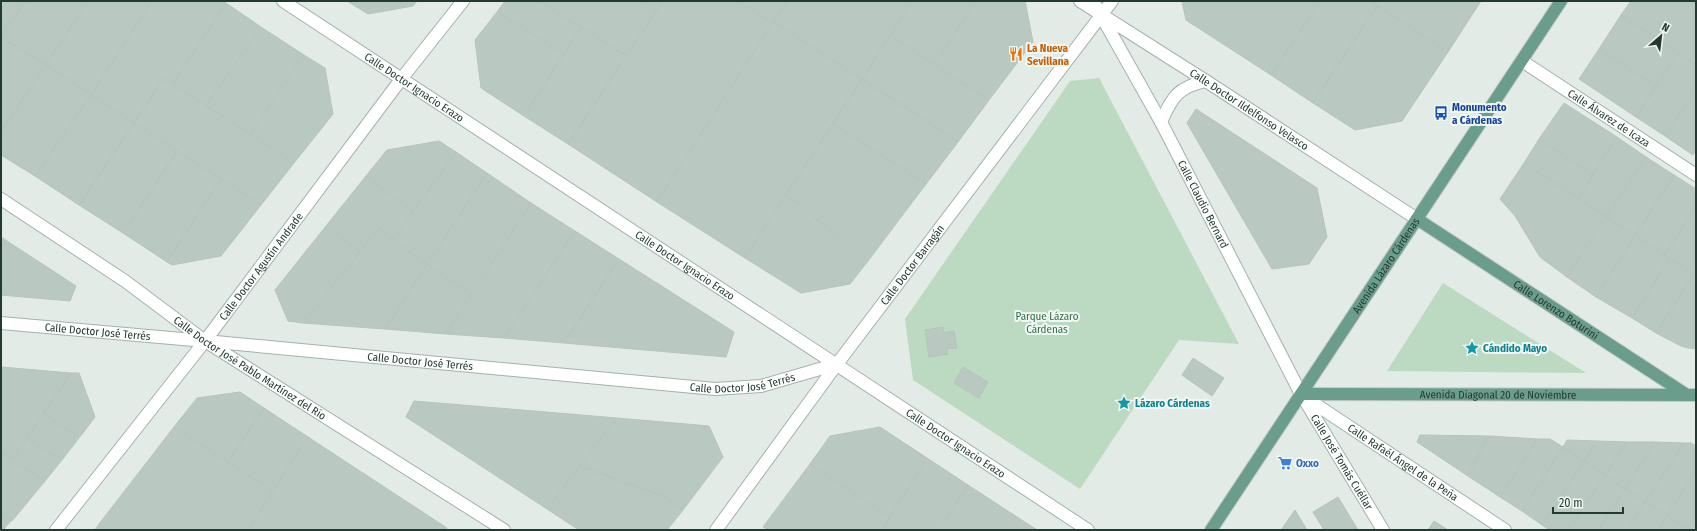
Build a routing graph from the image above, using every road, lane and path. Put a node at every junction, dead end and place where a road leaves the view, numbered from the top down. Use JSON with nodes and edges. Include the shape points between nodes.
{"nodes":[{"id":1,"x":282,"y":1,"type":"edge"},
{"id":2,"x":463,"y":1,"type":"edge"},
{"id":3,"x":1080,"y":1,"type":"edge"},
{"id":4,"x":1093,"y":1,"type":"edge"},
{"id":5,"x":1112,"y":1,"type":"edge"},
{"id":6,"x":1561,"y":1,"type":"edge"},
{"id":7,"x":1101,"y":15,"type":"junction"},
{"id":8,"x":1522,"y":61,"type":"junction"},
{"id":9,"x":402,"y":78,"type":"junction"},
{"id":10,"x":1206,"y":81,"type":"junction"},
{"id":11,"x":1160,"y":122,"type":"junction"},
{"id":12,"x":1696,"y":175,"type":"edge"},
{"id":13,"x":1,"y":199,"type":"edge"},
{"id":14,"x":1417,"y":219,"type":"junction"},
{"id":15,"x":1,"y":323,"type":"edge"},
{"id":16,"x":205,"y":341,"type":"junction"},
{"id":17,"x":837,"y":364,"type":"junction"},
{"id":18,"x":1300,"y":394,"type":"junction"},
{"id":19,"x":1693,"y":397,"type":"edge"},
{"id":20,"x":56,"y":530,"type":"edge"},
{"id":21,"x":504,"y":530,"type":"edge"},
{"id":22,"x":716,"y":530,"type":"edge"},
{"id":23,"x":1088,"y":530,"type":"edge"},
{"id":24,"x":1211,"y":530,"type":"edge"},
{"id":25,"x":1383,"y":530,"type":"edge"},
{"id":26,"x":1505,"y":530,"type":"edge"}],
"edges":[{"from":1,"to":9,"type":"street","name":"Calle Doctor Ignacio Erazo"},
{"from":2,"to":9,"type":"street","name":"Calle Doctor Agustín Andrade"},
{"from":3,"to":7,"type":"street","name":"Calle Doctor Ildelfonso Velasco"},
{"from":4,"to":7,"type":"street","name":"Calle Claudio Bernard"},
{"from":5,"to":7,"type":"street","name":"Calle Doctor Barragán"},
{"from":6,"to":8,"type":"main road","name":"Avenida Lázaro Cárdenas"},
{"from":7,"to":10,"type":"street","name":"Calle Doctor Ildelfonso Velasco"},
{"from":7,"to":11,"type":"street","name":"Calle Claudio Bernard"},
{"from":7,"to":17,"type":"street","name":"Calle Doctor Barragán"},
{"from":8,"to":12,"type":"street","name":"Calle Álvarez de Icaza"},
{"from":8,"to":14,"type":"main road","name":"Avenida Lázaro Cárdenas"},
{"from":9,"to":16,"type":"street","name":"Calle Doctor Agustín Andrade"},
{"from":9,"to":17,"type":"street","name":"Calle Doctor Ignacio Erazo"},
{"from":10,"to":11,"type":"street","via":[[1180,90],[1172,98]]},
{"from":10,"to":14,"type":"street","name":"Calle Doctor Ildelfonso Velasco"},
{"from":11,"to":18,"type":"street","name":"Calle Claudio Bernard"},
{"from":13,"to":16,"type":"street","name":"Calle Doctor José Pablo Martínez del Río","via":[[126,281]]},
{"from":14,"to":18,"type":"main road","name":"Avenida Lázaro Cárdenas"},
{"from":14,"to":19,"type":"main road","name":"Calle Lorenzo Boturini"},
{"from":15,"to":16,"type":"street","name":"Calle Doctor José Terrés"},
{"from":16,"to":17,"type":"street","name":"Calle Doctor José Terrés","via":[[715,389],[761,386]]},
{"from":16,"to":20,"type":"street","name":"Calle Doctor Agustín Andrade"},
{"from":16,"to":21,"type":"street","name":"Calle Doctor José Pablo Martínez del Río"},
{"from":17,"to":22,"type":"street","name":"Calle Doctor Barragán"},
{"from":17,"to":23,"type":"street","name":"Calle Doctor Ignacio Erazo"},
{"from":18,"to":19,"type":"main road","name":"Avenida Diagonal 20 de Noviembre"},
{"from":18,"to":24,"type":"main road","name":"Avenida Lázaro Cárdenas"},
{"from":18,"to":25,"type":"street","name":"Calle José Tomás Cuéllar"},
{"from":18,"to":26,"type":"street","name":"Calle Rafaél Ángel de la Peña"}]}
